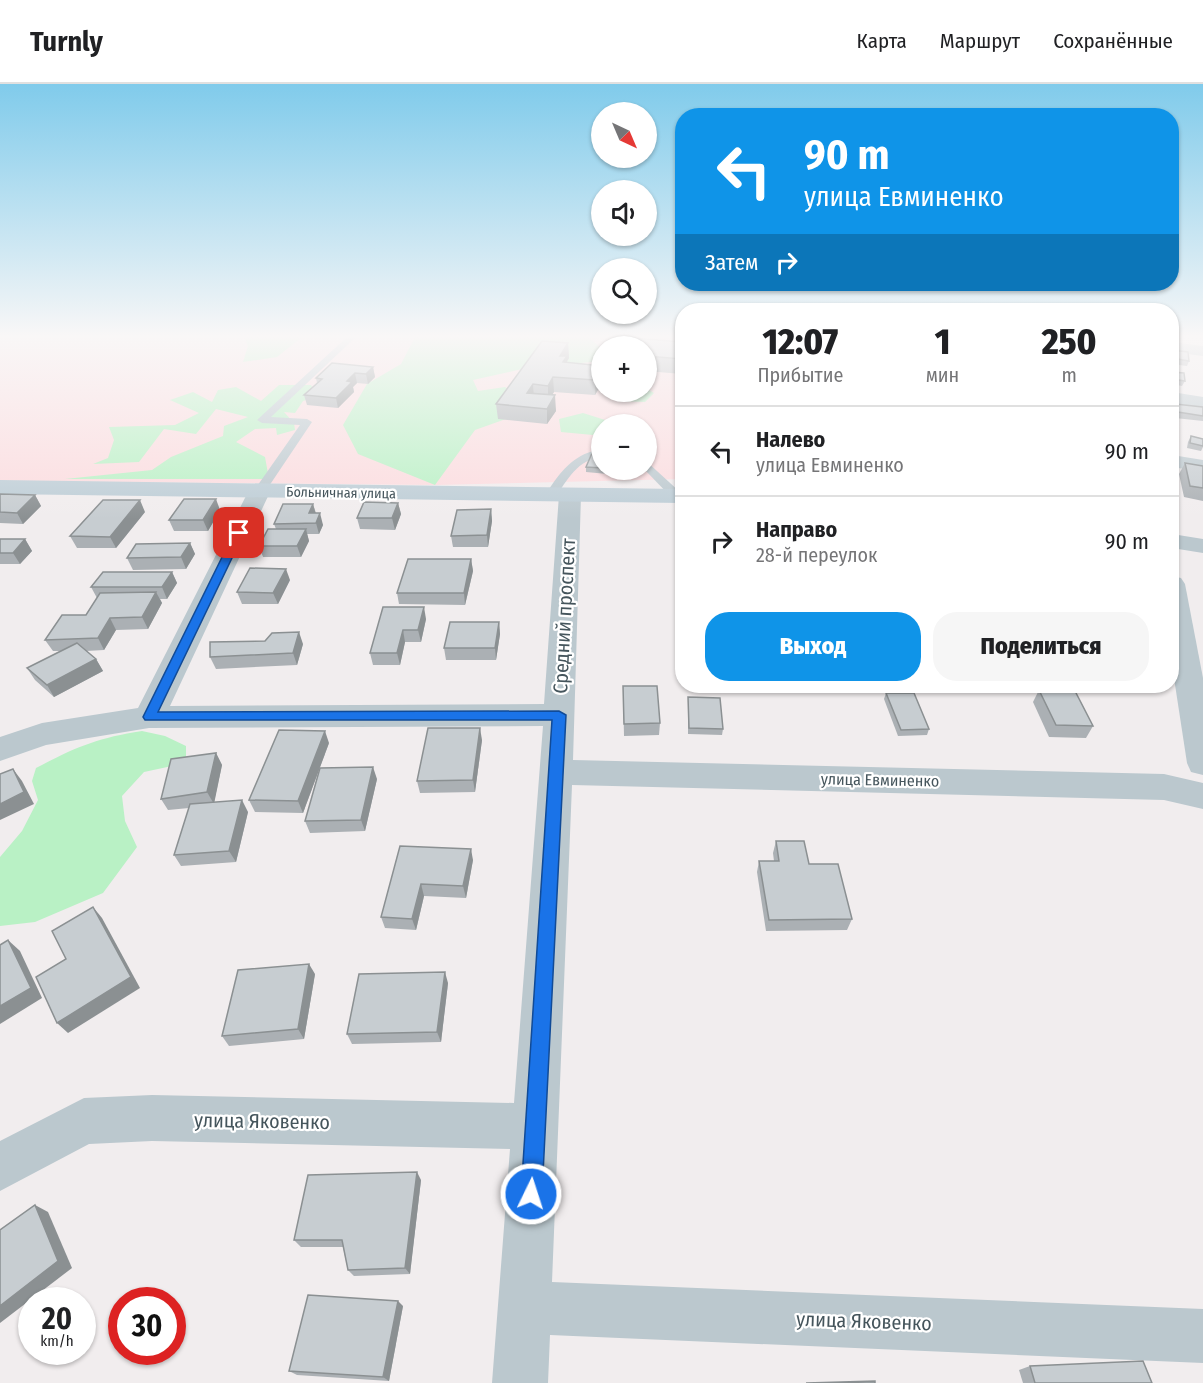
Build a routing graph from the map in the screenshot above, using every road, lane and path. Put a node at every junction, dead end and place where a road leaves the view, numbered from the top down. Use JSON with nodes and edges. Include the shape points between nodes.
{"nodes":[{"id":1,"x":286,"y":398,"type":"edge"},
{"id":2,"x":1179,"y":399,"type":"edge"},
{"id":3,"x":1203,"y":403,"type":"edge"},
{"id":4,"x":591,"y":455,"type":"edge"},
{"id":5,"x":1179,"y":462,"type":"edge"},
{"id":6,"x":1203,"y":466,"type":"edge"},
{"id":7,"x":657,"y":474,"type":"edge"},
{"id":8,"x":0,"y":487,"type":"edge"},
{"id":9,"x":675,"y":491,"type":"edge"},
{"id":10,"x":259,"y":492,"type":"junction"},
{"id":11,"x":560,"y":495,"type":"junction"},
{"id":12,"x":675,"y":496,"type":"edge"},
{"id":13,"x":1179,"y":542,"type":"edge"},
{"id":14,"x":1203,"y":546,"type":"edge"},
{"id":15,"x":1179,"y":605,"type":"edge"},
{"id":16,"x":1192,"y":644,"type":"edge"},
{"id":17,"x":559,"y":715,"type":"junction"},
{"id":18,"x":149,"y":717,"type":"junction"},
{"id":19,"x":0,"y":749,"type":"edge"},
{"id":20,"x":1203,"y":763,"type":"edge"},
{"id":21,"x":556,"y":772,"type":"junction"},
{"id":22,"x":1203,"y":796,"type":"edge"},
{"id":23,"x":536,"y":1127,"type":"junction"},
{"id":24,"x":0,"y":1167,"type":"edge"},
{"id":25,"x":525,"y":1307,"type":"junction"},
{"id":26,"x":1203,"y":1336,"type":"edge"},
{"id":27,"x":520,"y":1383,"type":"edge"}],
"edges":[{"from":1,"to":10,"type":"lane","via":[[262,420],[307,422]]},
{"from":2,"to":3,"type":"street"},
{"from":4,"to":11,"type":"lane","via":[[574,463]]},
{"from":5,"to":6,"type":"street"},
{"from":7,"to":9,"type":"lane"},
{"from":8,"to":10,"type":"main road","name":"Больничная улица"},
{"from":10,"to":11,"type":"main road","name":"Больничная улица"},
{"from":10,"to":18,"type":"street"},
{"from":11,"to":12,"type":"main road","name":"Больничная улица"},
{"from":11,"to":17,"type":"street","name":"Средний проспект"},
{"from":13,"to":14,"type":"street"},
{"from":15,"to":16,"type":"street"},
{"from":16,"to":20,"type":"street"},
{"from":17,"to":18,"type":"street"},
{"from":17,"to":21,"type":"street","name":"Средний проспект"},
{"from":18,"to":19,"type":"street","via":[[42,734]]},
{"from":21,"to":22,"type":"street","name":"улица Евминенко","via":[[1164,787]]},
{"from":21,"to":23,"type":"street","name":"Средний проспект"},
{"from":23,"to":24,"type":"street","name":"улица Яковенко","via":[[152,1118],[84,1121]]},
{"from":23,"to":25,"type":"street","name":"Средний проспект"},
{"from":25,"to":26,"type":"street","name":"улица Яковенко"},
{"from":25,"to":27,"type":"street","name":"Средний проспект"}]}
